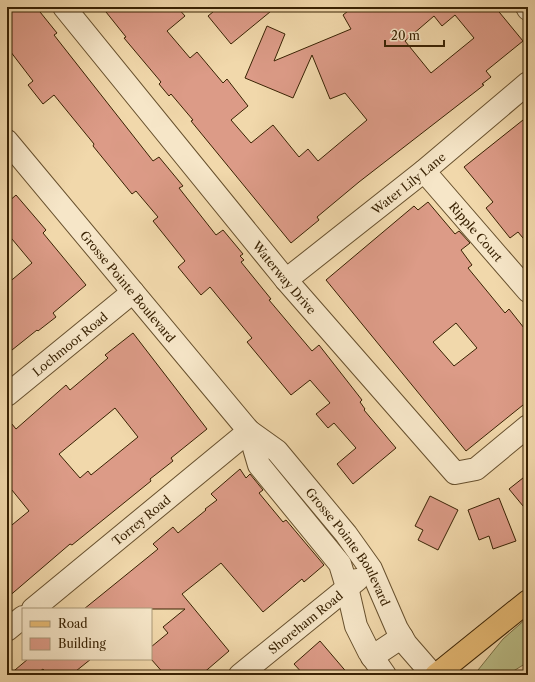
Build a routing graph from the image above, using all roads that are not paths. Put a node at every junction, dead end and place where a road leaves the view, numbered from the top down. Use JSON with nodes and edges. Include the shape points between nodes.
{"nodes":[{"id":1,"x":64,"y":7,"type":"edge"},
{"id":2,"x":528,"y":83,"type":"edge"},
{"id":3,"x":10,"y":152,"type":"edge"},
{"id":4,"x":424,"y":171,"type":"junction"},
{"id":5,"x":286,"y":280,"type":"junction"},
{"id":6,"x":528,"y":291,"type":"edge"},
{"id":7,"x":133,"y":292,"type":"junction"},
{"id":8,"x":7,"y":395,"type":"edge"},
{"id":9,"x":528,"y":426,"type":"edge"},
{"id":10,"x":248,"y":431,"type":"junction"},
{"id":11,"x":370,"y":569,"type":"junction"},
{"id":12,"x":347,"y":587,"type":"junction"},
{"id":13,"x":528,"y":601,"type":"edge"},
{"id":14,"x":34,"y":608,"type":"edge"},
{"id":15,"x":22,"y":618,"type":"edge"},
{"id":16,"x":7,"y":630,"type":"edge"},
{"id":17,"x":402,"y":637,"type":"junction"},
{"id":18,"x":372,"y":657,"type":"junction"},
{"id":19,"x":240,"y":675,"type":"edge"},
{"id":20,"x":385,"y":675,"type":"edge"},
{"id":21,"x":433,"y":675,"type":"edge"},
{"id":22,"x":436,"y":675,"type":"edge"}],
"edges":[{"from":1,"to":5,"type":"street","name":"Waterway Drive"},
{"from":2,"to":4,"type":"street","name":"Water Lily Lane"},
{"from":3,"to":7,"type":"street","name":"Grosse Pointe Boulevard"},
{"from":4,"to":5,"type":"street","name":"Water Lily Lane"},
{"from":4,"to":6,"type":"street","name":"Ripple Court"},
{"from":5,"to":9,"type":"street","name":"Waterway Drive","via":[[455,473],[476,469]]},
{"from":7,"to":8,"type":"street","name":"Lochmoor Road"},
{"from":7,"to":10,"type":"street","name":"Grosse Pointe Boulevard"},
{"from":10,"to":11,"type":"street","name":"Grosse Pointe Boulevard","via":[[277,451],[346,534]]},
{"from":10,"to":12,"type":"street","name":"Grosse Pointe Boulevard","via":[[259,465],[340,564]]},
{"from":10,"to":14,"type":"street","name":"Torrey Road"},
{"from":11,"to":12,"type":"street","name":"Shoreham Road"},
{"from":11,"to":17,"type":"street","name":"Grosse Pointe Boulevard"},
{"from":12,"to":18,"type":"street","name":"Grosse Pointe Boulevard","via":[[356,626]]},
{"from":12,"to":19,"type":"street","name":"Shoreham Road"},
{"from":13,"to":22,"type":"main road"},
{"from":15,"to":16,"type":"street"},
{"from":17,"to":18,"type":"street"},
{"from":17,"to":21,"type":"street","name":"Grosse Pointe Boulevard"},
{"from":18,"to":20,"type":"street","name":"Grosse Pointe Boulevard"}]}
